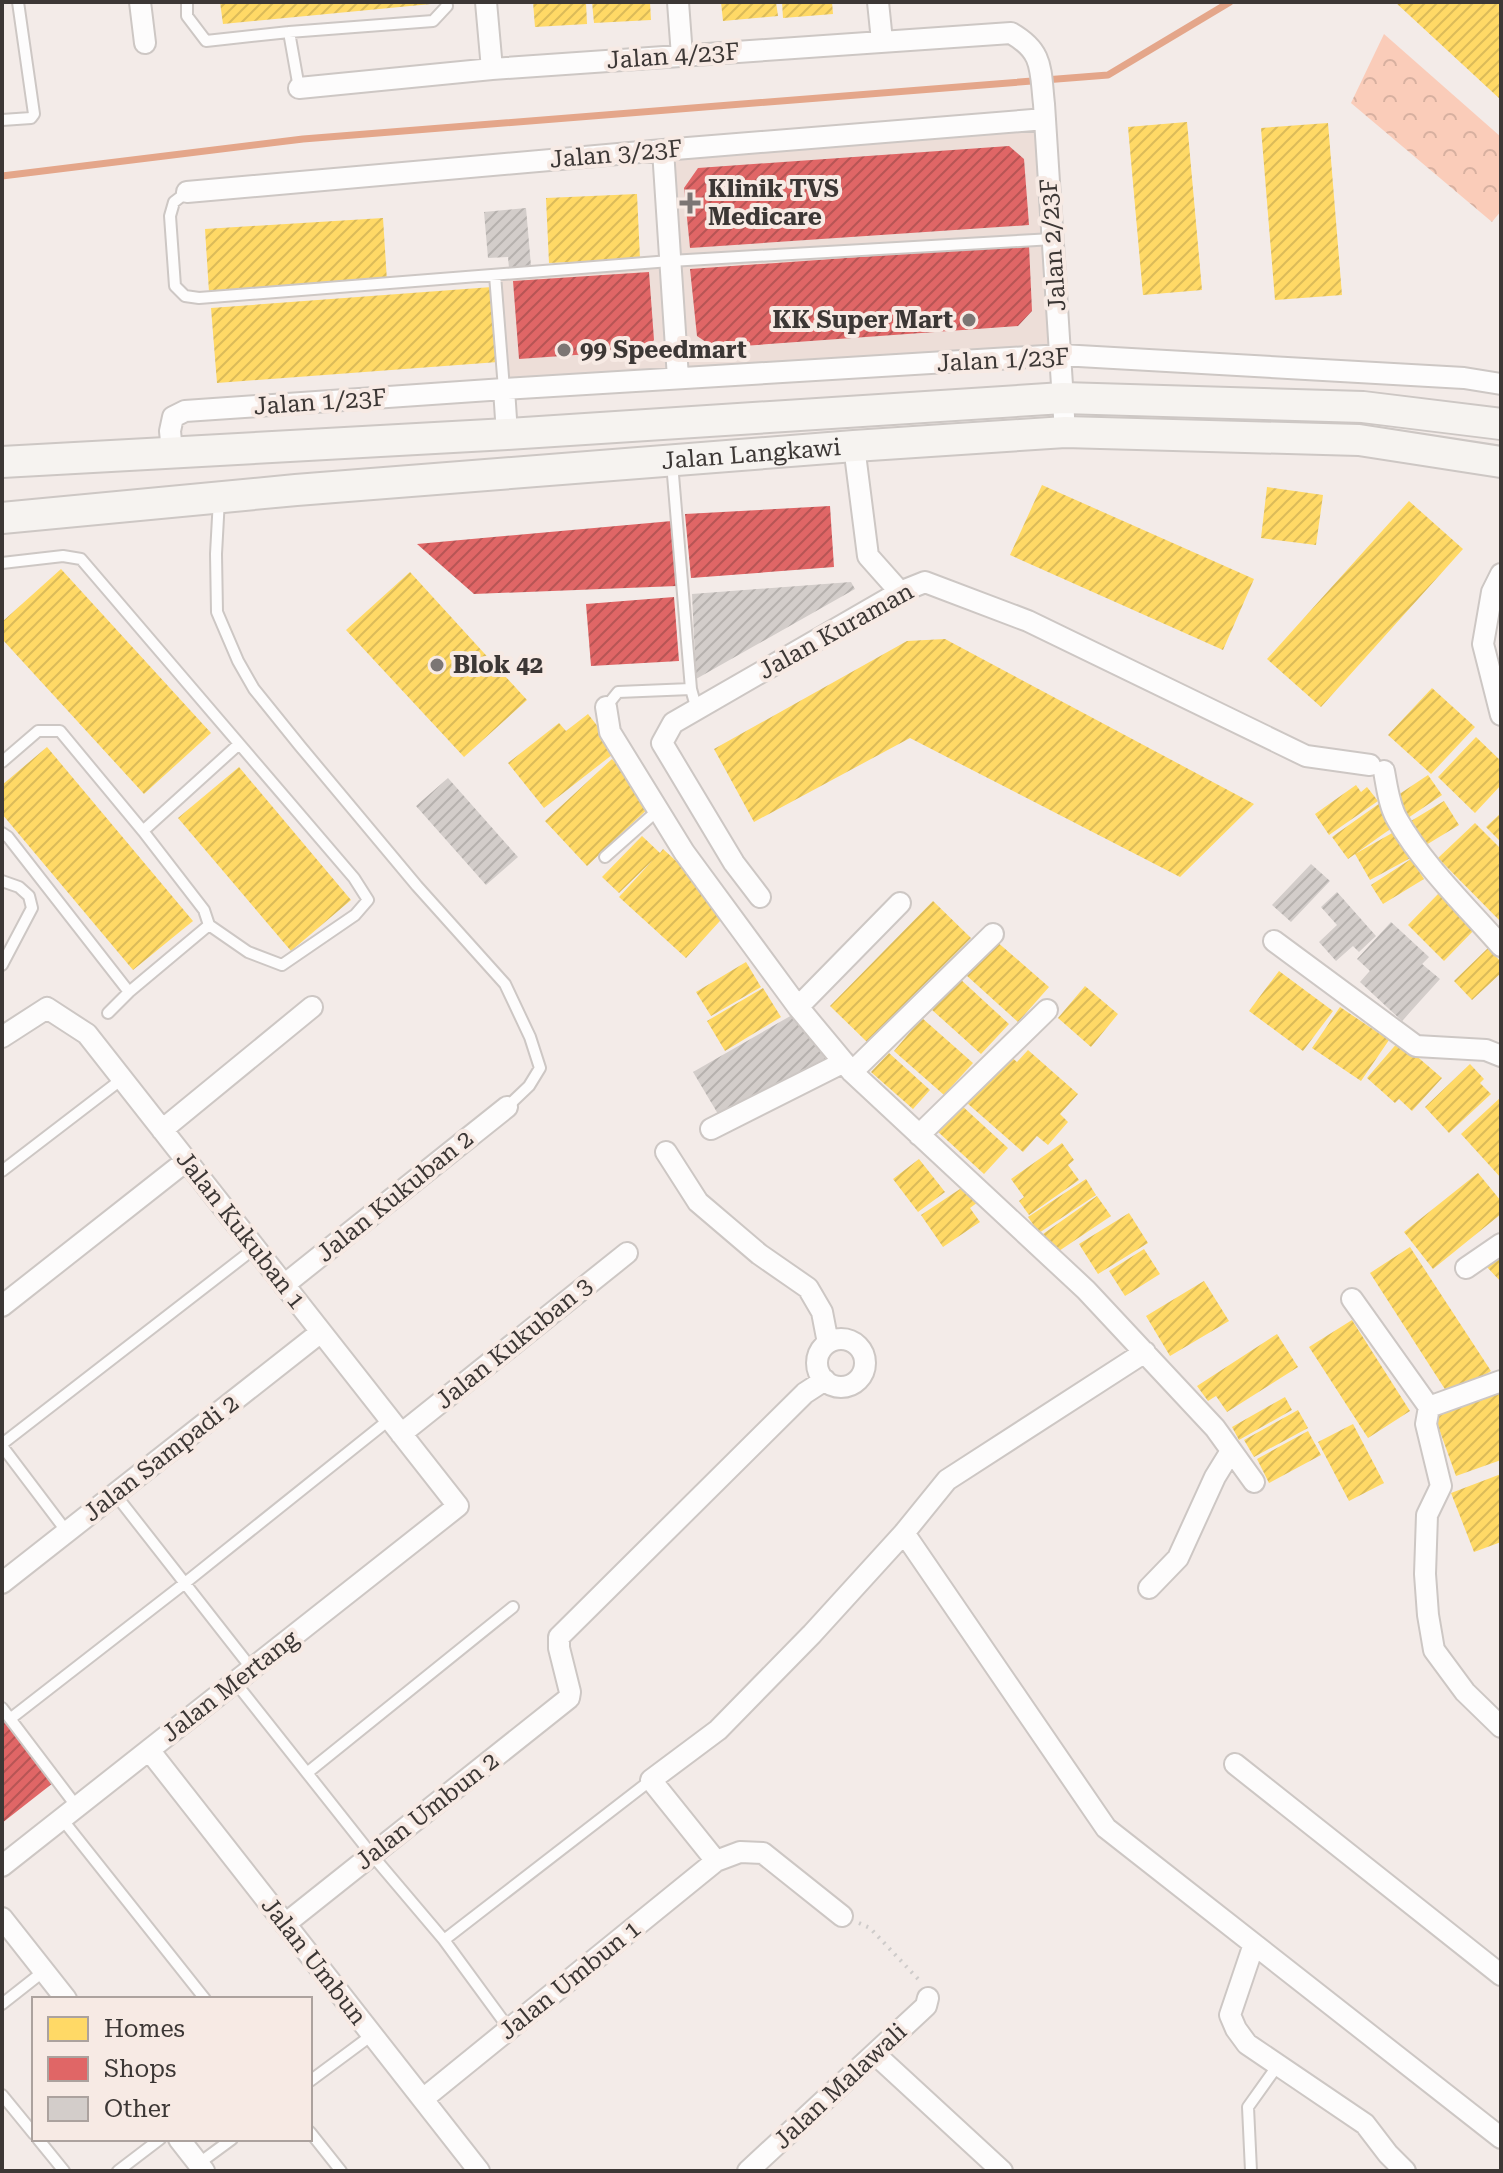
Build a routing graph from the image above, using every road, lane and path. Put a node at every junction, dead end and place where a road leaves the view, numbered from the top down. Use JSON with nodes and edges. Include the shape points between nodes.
{"nodes":[{"id":1,"x":18,"y":2,"type":"edge"},
{"id":2,"x":140,"y":2,"type":"edge"},
{"id":3,"x":187,"y":2,"type":"edge"},
{"id":4,"x":446,"y":2,"type":"edge"},
{"id":5,"x":486,"y":2,"type":"edge"},
{"id":6,"x":678,"y":2,"type":"edge"},
{"id":7,"x":878,"y":2,"type":"edge"},
{"id":8,"x":289,"y":32,"type":"junction"},
{"id":9,"x":882,"y":41,"type":"junction"},
{"id":10,"x":145,"y":43,"type":"dead end"},
{"id":11,"x":682,"y":56,"type":"junction"},
{"id":12,"x":1038,"y":57,"type":"joint"},
{"id":13,"x":492,"y":69,"type":"junction"},
{"id":14,"x":299,"y":88,"type":"joint"},
{"id":15,"x":1044,"y":112,"type":"junction"},
{"id":16,"x":2,"y":120,"type":"edge"},
{"id":17,"x":663,"y":150,"type":"junction"},
{"id":18,"x":187,"y":192,"type":"joint"},
{"id":19,"x":1053,"y":239,"type":"junction"},
{"id":20,"x":670,"y":261,"type":"junction"},
{"id":21,"x":495,"y":275,"type":"junction"},
{"id":22,"x":1061,"y":355,"type":"junction"},
{"id":23,"x":678,"y":378,"type":"junction"},
{"id":24,"x":1501,"y":384,"type":"edge"},
{"id":25,"x":504,"y":389,"type":"junction"},
{"id":26,"x":1063,"y":398,"type":"junction"},
{"id":27,"x":1501,"y":424,"type":"edge"},
{"id":28,"x":1065,"y":432,"type":"junction"},
{"id":29,"x":507,"y":434,"type":"junction"},
{"id":30,"x":854,"y":446,"type":"junction"},
{"id":31,"x":172,"y":452,"type":"junction"},
{"id":32,"x":672,"y":461,"type":"junction"},
{"id":33,"x":2,"y":462,"type":"edge"},
{"id":34,"x":1501,"y":462,"type":"edge"},
{"id":35,"x":219,"y":497,"type":"junction"},
{"id":36,"x":2,"y":518,"type":"edge"},
{"id":37,"x":2,"y":563,"type":"edge"},
{"id":38,"x":1501,"y":574,"type":"edge"},
{"id":39,"x":900,"y":592,"type":"junction"},
{"id":40,"x":691,"y":689,"type":"junction"},
{"id":41,"x":606,"y":707,"type":"joint"},
{"id":42,"x":697,"y":710,"type":"junction"},
{"id":43,"x":1501,"y":715,"type":"edge"},
{"id":44,"x":239,"y":744,"type":"junction"},
{"id":45,"x":2,"y":762,"type":"edge"},
{"id":46,"x":657,"y":811,"type":"junction"},
{"id":47,"x":715,"y":830,"type":"junction"},
{"id":48,"x":143,"y":831,"type":"junction"},
{"id":49,"x":2,"y":833,"type":"edge"},
{"id":50,"x":684,"y":852,"type":"junction"},
{"id":51,"x":605,"y":857,"type":"dead end"},
{"id":52,"x":2,"y":881,"type":"edge"},
{"id":53,"x":760,"y":897,"type":"dead end"},
{"id":54,"x":900,"y":903,"type":"dead end"},
{"id":55,"x":209,"y":925,"type":"junction"},
{"id":56,"x":993,"y":934,"type":"dead end"},
{"id":57,"x":1274,"y":941,"type":"dead end"},
{"id":58,"x":1501,"y":946,"type":"edge"},
{"id":59,"x":2,"y":965,"type":"edge"},
{"id":60,"x":129,"y":992,"type":"junction"},
{"id":61,"x":312,"y":1007,"type":"dead end"},
{"id":62,"x":798,"y":1007,"type":"junction"},
{"id":63,"x":1047,"y":1010,"type":"dead end"},
{"id":64,"x":108,"y":1013,"type":"dead end"},
{"id":65,"x":2,"y":1037,"type":"edge"},
{"id":66,"x":1501,"y":1056,"type":"edge"},
{"id":67,"x":848,"y":1067,"type":"junction"},
{"id":68,"x":122,"y":1079,"type":"junction"},
{"id":69,"x":507,"y":1107,"type":"joint"},
{"id":70,"x":711,"y":1129,"type":"dead end"},
{"id":71,"x":162,"y":1130,"type":"junction"},
{"id":72,"x":919,"y":1135,"type":"junction"},
{"id":73,"x":666,"y":1152,"type":"dead end"},
{"id":74,"x":186,"y":1161,"type":"junction"},
{"id":75,"x":2,"y":1171,"type":"edge"},
{"id":76,"x":1501,"y":1244,"type":"edge"},
{"id":77,"x":255,"y":1248,"type":"junction"},
{"id":78,"x":627,"y":1253,"type":"dead end"},
{"id":79,"x":1466,"y":1268,"type":"dead end"},
{"id":80,"x":284,"y":1285,"type":"junction"},
{"id":81,"x":1352,"y":1299,"type":"dead end"},
{"id":82,"x":2,"y":1306,"type":"edge"},
{"id":83,"x":321,"y":1332,"type":"junction"},
{"id":84,"x":828,"y":1343,"type":"junction"},
{"id":85,"x":1145,"y":1352,"type":"junction"},
{"id":86,"x":825,"y":1380,"type":"junction"},
{"id":87,"x":1501,"y":1381,"type":"edge"},
{"id":88,"x":1429,"y":1407,"type":"junction"},
{"id":89,"x":396,"y":1426,"type":"junction"},
{"id":90,"x":2,"y":1445,"type":"edge"},
{"id":91,"x":1231,"y":1451,"type":"junction"},
{"id":92,"x":1254,"y":1482,"type":"dead end"},
{"id":93,"x":115,"y":1494,"type":"junction"},
{"id":94,"x":458,"y":1506,"type":"joint"},
{"id":95,"x":67,"y":1532,"type":"junction"},
{"id":96,"x":904,"y":1533,"type":"junction"},
{"id":97,"x":2,"y":1583,"type":"edge"},
{"id":98,"x":185,"y":1583,"type":"junction"},
{"id":99,"x":1149,"y":1588,"type":"dead end"},
{"id":100,"x":513,"y":1607,"type":"dead end"},
{"id":101,"x":244,"y":1676,"type":"junction"},
{"id":102,"x":2,"y":1708,"type":"edge"},
{"id":103,"x":10,"y":1719,"type":"junction"},
{"id":104,"x":1501,"y":1727,"type":"edge"},
{"id":105,"x":149,"y":1750,"type":"junction"},
{"id":106,"x":1235,"y":1764,"type":"dead end"},
{"id":107,"x":307,"y":1773,"type":"junction"},
{"id":108,"x":651,"y":1780,"type":"junction"},
{"id":109,"x":70,"y":1813,"type":"junction"},
{"id":110,"x":372,"y":1855,"type":"junction"},
{"id":111,"x":716,"y":1861,"type":"junction"},
{"id":112,"x":2,"y":1866,"type":"edge"},
{"id":113,"x":842,"y":1916,"type":"joint"},
{"id":114,"x":2,"y":1918,"type":"edge"},
{"id":115,"x":285,"y":1924,"type":"junction"},
{"id":116,"x":444,"y":1940,"type":"junction"},
{"id":117,"x":1254,"y":1944,"type":"junction"},
{"id":118,"x":44,"y":1971,"type":"junction"},
{"id":119,"x":1501,"y":1975,"type":"edge"},
{"id":120,"x":64,"y":1997,"type":"edge"},
{"id":121,"x":204,"y":1997,"type":"edge"},
{"id":122,"x":928,"y":1998,"type":"joint"},
{"id":123,"x":2,"y":2004,"type":"edge"},
{"id":124,"x":510,"y":2030,"type":"junction"},
{"id":125,"x":372,"y":2035,"type":"junction"},
{"id":126,"x":875,"y":2054,"type":"junction"},
{"id":127,"x":1278,"y":2065,"type":"junction"},
{"id":128,"x":312,"y":2080,"type":"edge"},
{"id":129,"x":2,"y":2095,"type":"edge"},
{"id":130,"x":423,"y":2099,"type":"junction"},
{"id":131,"x":32,"y":2132,"type":"edge"},
{"id":132,"x":312,"y":2135,"type":"edge"},
{"id":133,"x":1501,"y":2138,"type":"edge"},
{"id":134,"x":39,"y":2141,"type":"edge"},
{"id":135,"x":157,"y":2141,"type":"edge"},
{"id":136,"x":181,"y":2141,"type":"edge"},
{"id":137,"x":230,"y":2141,"type":"edge"},
{"id":138,"x":201,"y":2168,"type":"edge"},
{"id":139,"x":64,"y":2171,"type":"edge"},
{"id":140,"x":118,"y":2171,"type":"edge"},
{"id":141,"x":341,"y":2171,"type":"edge"},
{"id":142,"x":479,"y":2171,"type":"edge"},
{"id":143,"x":748,"y":2171,"type":"edge"},
{"id":144,"x":1002,"y":2171,"type":"edge"},
{"id":145,"x":1251,"y":2171,"type":"edge"},
{"id":146,"x":1405,"y":2171,"type":"edge"}],
"edges":[{"from":1,"to":16,"type":"lane","via":[[34,114]]},
{"from":2,"to":10,"type":"street"},
{"from":3,"to":8,"type":"lane","via":[[187,16],[206,41]]},
{"from":4,"to":8,"type":"lane","via":[[433,21]]},
{"from":5,"to":13,"type":"street"},
{"from":6,"to":11,"type":"street"},
{"from":7,"to":9,"type":"street"},
{"from":8,"to":14,"type":"lane"},
{"from":9,"to":11,"type":"street","name":"Jalan 4/23F"},
{"from":9,"to":12,"type":"street","name":"Jalan 4/23F","via":[[1011,33]]},
{"from":11,"to":13,"type":"street","name":"Jalan 4/23F"},
{"from":12,"to":15,"type":"street","name":"Jalan 2/23F"},
{"from":13,"to":14,"type":"street","name":"Jalan 4/23F"},
{"from":15,"to":17,"type":"street","name":"Jalan 3/23F"},
{"from":15,"to":19,"type":"street","name":"Jalan 2/23F"},
{"from":17,"to":18,"type":"street","name":"Jalan 3/23F"},
{"from":17,"to":20,"type":"street"},
{"from":18,"to":21,"type":"lane","via":[[174,202],[170,216],[175,286],[185,296]]},
{"from":19,"to":20,"type":"lane"},
{"from":19,"to":22,"type":"street","name":"Jalan 2/23F"},
{"from":20,"to":21,"type":"lane"},
{"from":20,"to":23,"type":"street"},
{"from":21,"to":25,"type":"lane"},
{"from":22,"to":23,"type":"street","name":"Jalan 1/23F"},
{"from":22,"to":24,"type":"street","name":"Jalan 1/23F"},
{"from":22,"to":26,"type":"street","name":"Jalan 2/23F"},
{"from":23,"to":25,"type":"street","name":"Jalan 1/23F"},
{"from":25,"to":29,"type":"street"},
{"from":25,"to":31,"type":"street","name":"Jalan 1/23F","via":[[185,411],[173,417]]},
{"from":26,"to":27,"type":"street","name":"Jalan Langkawi","via":[[1363,407]]},
{"from":26,"to":28,"type":"street","name":"Jalan 2/23F"},
{"from":26,"to":29,"type":"street","name":"Jalan Langkawi"},
{"from":28,"to":30,"type":"street","name":"Jalan Langkawi"},
{"from":28,"to":34,"type":"street","name":"Jalan Langkawi","via":[[1359,440]]},
{"from":29,"to":31,"type":"street","name":"Jalan Langkawi"},
{"from":30,"to":32,"type":"street","name":"Jalan Langkawi"},
{"from":30,"to":39,"type":"street","via":[[868,556]]},
{"from":31,"to":33,"type":"street","name":"Jalan Langkawi"},
{"from":32,"to":35,"type":"street","name":"Jalan Langkawi"},
{"from":32,"to":40,"type":"lane"},
{"from":35,"to":36,"type":"street","name":"Jalan Langkawi"},
{"from":35,"to":69,"type":"lane","via":[[217,612],[238,661],[300,746],[505,984],[540,1068]]},
{"from":37,"to":44,"type":"lane","via":[[81,559]]},
{"from":38,"to":43,"type":"street","via":[[1492,592],[1483,644]]},
{"from":39,"to":42,"type":"street","name":"Jalan Kuraman"},
{"from":39,"to":58,"type":"street","name":"Jalan Kuraman","via":[[925,582],[1028,621],[1306,756],[1377,768],[1391,805],[1425,860]]},
{"from":40,"to":41,"type":"lane","via":[[618,692]]},
{"from":40,"to":42,"type":"lane"},
{"from":41,"to":46,"type":"street","via":[[610,732]]},
{"from":42,"to":47,"type":"street","name":"Jalan Kuraman","via":[[673,723],[662,743]]},
{"from":44,"to":48,"type":"lane"},
{"from":44,"to":55,"type":"lane","via":[[368,900],[355,915],[282,965],[248,952]]},
{"from":45,"to":48,"type":"lane","via":[[38,731],[60,731]]},
{"from":46,"to":50,"type":"street"},
{"from":46,"to":51,"type":"lane"},
{"from":47,"to":50,"type":"street"},
{"from":47,"to":53,"type":"street","name":"Jalan Kuraman"},
{"from":48,"to":55,"type":"lane","via":[[204,910]]},
{"from":49,"to":60,"type":"lane"},
{"from":50,"to":62,"type":"street"},
{"from":52,"to":59,"type":"lane","via":[[19,887],[32,908]]},
{"from":54,"to":62,"type":"street"},
{"from":55,"to":60,"type":"lane"},
{"from":56,"to":67,"type":"street"},
{"from":57,"to":66,"type":"street","via":[[1416,1046],[1486,1050]]},
{"from":60,"to":64,"type":"lane"},
{"from":61,"to":71,"type":"street"},
{"from":62,"to":67,"type":"street"},
{"from":63,"to":72,"type":"street"},
{"from":65,"to":68,"type":"street","name":"Jalan Kukuban 1","via":[[47,1008],[87,1034]]},
{"from":67,"to":70,"type":"street"},
{"from":67,"to":72,"type":"street"},
{"from":68,"to":71,"type":"street","name":"Jalan Kukuban 1"},
{"from":68,"to":75,"type":"lane"},
{"from":69,"to":80,"type":"street","name":"Jalan Kukuban 2"},
{"from":71,"to":74,"type":"street","name":"Jalan Kukuban 1"},
{"from":72,"to":85,"type":"street"},
{"from":73,"to":84,"type":"street","via":[[698,1202],[808,1288],[822,1312]]},
{"from":74,"to":77,"type":"street","name":"Jalan Kukuban 1"},
{"from":74,"to":82,"type":"street"},
{"from":76,"to":79,"type":"street"},
{"from":77,"to":80,"type":"street","name":"Jalan Kukuban 1"},
{"from":77,"to":90,"type":"lane"},
{"from":78,"to":89,"type":"street","name":"Jalan Kukuban 3"},
{"from":80,"to":83,"type":"street","name":"Jalan Kukuban 1"},
{"from":81,"to":88,"type":"street"},
{"from":83,"to":89,"type":"street","name":"Jalan Kukuban 1"},
{"from":83,"to":93,"type":"street","name":"Jalan Sampadi 2"},
{"from":84,"to":86,"type":"street","via":[[817,1361]]},
{"from":84,"to":86,"type":"street","via":[[843,1339],[857,1345],[866,1365],[853,1385],[838,1387]]},
{"from":85,"to":91,"type":"street"},
{"from":85,"to":96,"type":"street","via":[[947,1480]]},
{"from":86,"to":110,"type":"street","name":"Jalan Umbun 2","via":[[805,1393],[559,1637],[569,1698]]},
{"from":87,"to":88,"type":"street"},
{"from":88,"to":104,"type":"street","via":[[1426,1424],[1441,1486],[1427,1515],[1425,1574],[1434,1650],[1465,1692]]},
{"from":89,"to":94,"type":"street","name":"Jalan Kukuban 1"},
{"from":89,"to":98,"type":"lane"},
{"from":90,"to":95,"type":"lane"},
{"from":91,"to":92,"type":"street"},
{"from":91,"to":99,"type":"street","via":[[1178,1558]]},
{"from":93,"to":95,"type":"street","name":"Jalan Sampadi 2"},
{"from":93,"to":98,"type":"lane"},
{"from":94,"to":101,"type":"street","name":"Jalan Mertang"},
{"from":95,"to":97,"type":"street","name":"Jalan Sampadi 2"},
{"from":96,"to":108,"type":"street","via":[[718,1730]]},
{"from":96,"to":117,"type":"street","via":[[1106,1828]]},
{"from":98,"to":101,"type":"lane"},
{"from":98,"to":103,"type":"lane"},
{"from":100,"to":107,"type":"lane"},
{"from":101,"to":105,"type":"street","name":"Jalan Mertang"},
{"from":101,"to":107,"type":"lane"},
{"from":102,"to":103,"type":"lane"},
{"from":103,"to":109,"type":"lane"},
{"from":105,"to":109,"type":"street","name":"Jalan Mertang"},
{"from":105,"to":115,"type":"street","name":"Jalan Umbun"},
{"from":106,"to":119,"type":"street"},
{"from":107,"to":110,"type":"lane"},
{"from":108,"to":111,"type":"street"},
{"from":108,"to":116,"type":"lane"},
{"from":109,"to":112,"type":"street","name":"Jalan Mertang"},
{"from":109,"to":121,"type":"lane"},
{"from":110,"to":115,"type":"street","name":"Jalan Umbun 2"},
{"from":110,"to":116,"type":"lane"},
{"from":111,"to":113,"type":"street","via":[[740,1852],[763,1853]]},
{"from":111,"to":124,"type":"street","name":"Jalan Umbun 1"},
{"from":113,"to":122,"type":"path","via":[[870,1928],[919,1980]]},
{"from":114,"to":118,"type":"street"},
{"from":115,"to":125,"type":"street","name":"Jalan Umbun"},
{"from":116,"to":124,"type":"lane"},
{"from":117,"to":127,"type":"street","via":[[1230,2015],[1247,2044]]},
{"from":117,"to":133,"type":"street"},
{"from":118,"to":120,"type":"street"},
{"from":118,"to":123,"type":"lane"},
{"from":122,"to":126,"type":"street","name":"Jalan Malawali","via":[[926,2006]]},
{"from":124,"to":130,"type":"street","name":"Jalan Umbun 1"},
{"from":125,"to":128,"type":"lane"},
{"from":125,"to":130,"type":"street","name":"Jalan Umbun"},
{"from":126,"to":143,"type":"street","name":"Jalan Malawali"},
{"from":126,"to":144,"type":"street"},
{"from":127,"to":145,"type":"lane","via":[[1248,2107]]},
{"from":127,"to":146,"type":"street","via":[[1365,2124]]},
{"from":129,"to":131,"type":"lane"},
{"from":130,"to":142,"type":"street","name":"Jalan Umbun"},
{"from":132,"to":141,"type":"lane"},
{"from":134,"to":139,"type":"lane"},
{"from":135,"to":140,"type":"lane"},
{"from":136,"to":138,"type":"street"},
{"from":137,"to":138,"type":"lane"}]}
